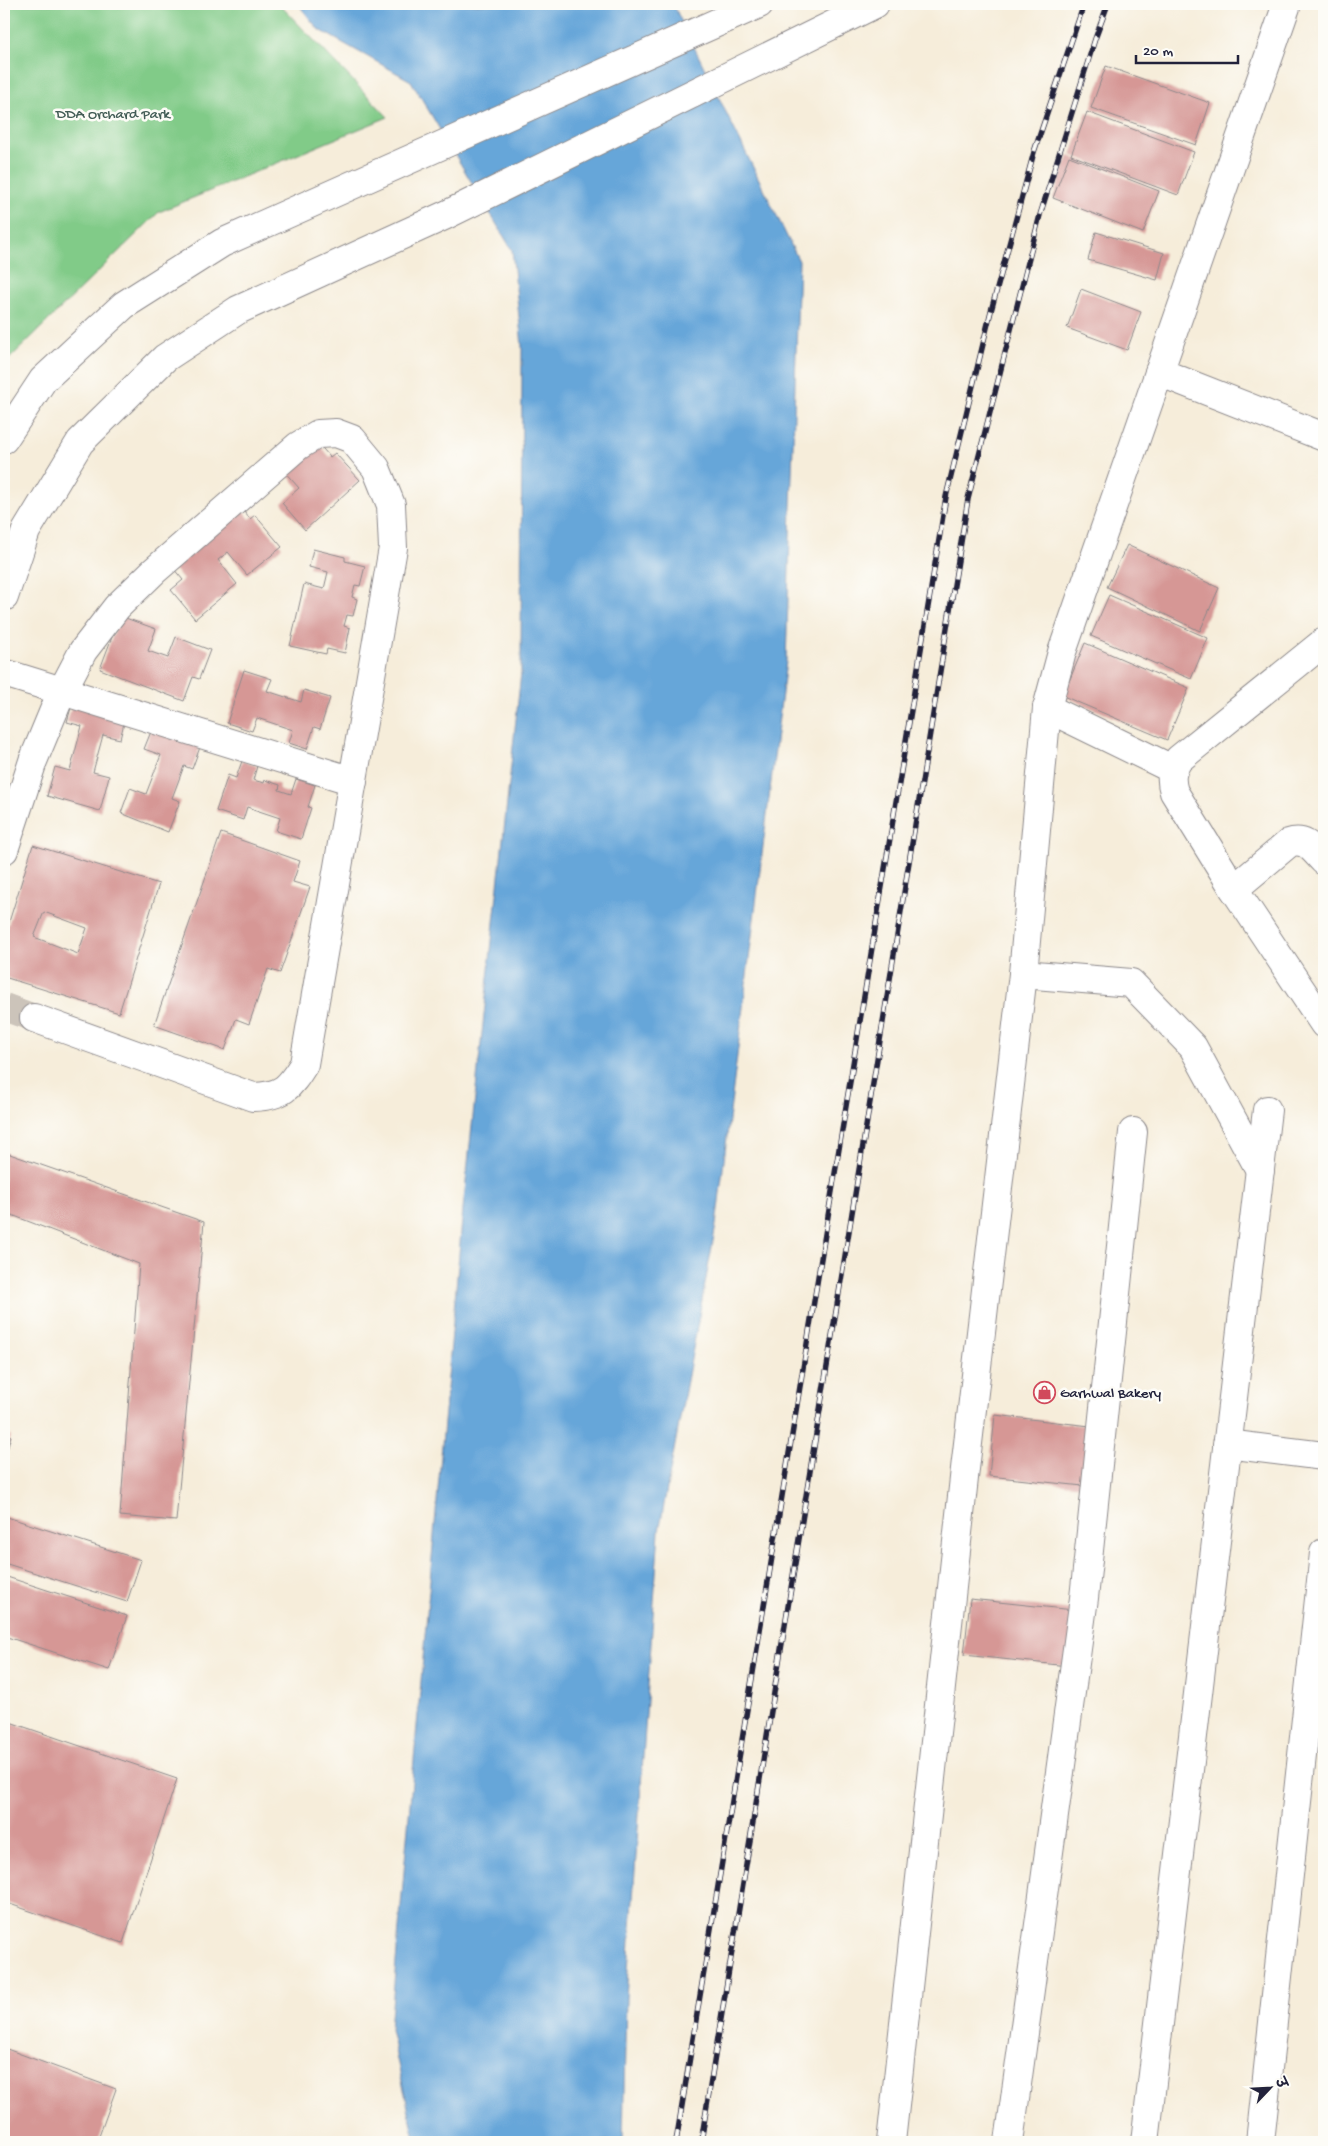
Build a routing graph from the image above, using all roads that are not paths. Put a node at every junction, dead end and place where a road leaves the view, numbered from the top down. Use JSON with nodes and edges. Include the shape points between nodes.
{"nodes":[{"id":1,"x":759,"y":4,"type":"edge"},
{"id":2,"x":875,"y":4,"type":"edge"},
{"id":3,"x":1287,"y":4,"type":"edge"},
{"id":4,"x":1159,"y":372,"type":"junction"},
{"id":5,"x":1324,"y":437,"type":"edge"},
{"id":6,"x":4,"y":439,"type":"edge"},
{"id":7,"x":4,"y":597,"type":"edge"},
{"id":8,"x":1324,"y":642,"type":"edge"},
{"id":9,"x":4,"y":672,"type":"edge"},
{"id":10,"x":62,"y":691,"type":"junction"},
{"id":11,"x":1047,"y":708,"type":"junction"},
{"id":12,"x":1172,"y":769,"type":"junction"},
{"id":13,"x":353,"y":781,"type":"junction"},
{"id":14,"x":4,"y":850,"type":"edge"},
{"id":15,"x":1324,"y":861,"type":"edge"},
{"id":16,"x":1234,"y":889,"type":"junction"},
{"id":17,"x":1023,"y":974,"type":"junction"},
{"id":18,"x":34,"y":1018,"type":"tunnel mouth"},
{"id":19,"x":1324,"y":1024,"type":"edge"},
{"id":20,"x":1267,"y":1110,"type":"dead end"},
{"id":21,"x":1133,"y":1132,"type":"dead end"},
{"id":22,"x":1260,"y":1170,"type":"junction"},
{"id":23,"x":1226,"y":1444,"type":"junction"},
{"id":24,"x":1324,"y":1456,"type":"edge"},
{"id":25,"x":1324,"y":1553,"type":"edge"},
{"id":26,"x":891,"y":2142,"type":"edge"},
{"id":27,"x":1009,"y":2142,"type":"edge"},
{"id":28,"x":1144,"y":2142,"type":"edge"},
{"id":29,"x":1260,"y":2142,"type":"edge"}],
"edges":[{"from":1,"to":6,"type":"street","via":[[222,243],[124,305],[43,380]]},
{"from":2,"to":7,"type":"street","via":[[446,215],[238,310],[165,358],[80,442],[26,531]]},
{"from":3,"to":4,"type":"street"},
{"from":4,"to":5,"type":"street"},
{"from":4,"to":11,"type":"street","via":[[1066,643]]},
{"from":8,"to":12,"type":"street"},
{"from":9,"to":10,"type":"street"},
{"from":10,"to":13,"type":"street"},
{"from":10,"to":13,"type":"street","via":[[83,651],[117,607],[154,570],[298,446],[318,434],[336,433],[352,439],[376,468],[391,505],[393,548]]},
{"from":10,"to":14,"type":"street","via":[[33,762]]},
{"from":11,"to":12,"type":"street"},
{"from":11,"to":17,"type":"street"},
{"from":12,"to":16,"type":"street","via":[[1174,792]]},
{"from":13,"to":18,"type":"street","via":[[304,1064],[291,1085],[270,1096],[252,1097]]},
{"from":15,"to":16,"type":"street","via":[[1308,844],[1302,841],[1289,843]]},
{"from":16,"to":19,"type":"street"},
{"from":17,"to":22,"type":"street","via":[[1131,983],[1193,1046]]},
{"from":17,"to":26,"type":"street"},
{"from":20,"to":22,"type":"street"},
{"from":21,"to":27,"type":"street","via":[[1084,1598]]},
{"from":22,"to":23,"type":"street"},
{"from":23,"to":24,"type":"street"},
{"from":23,"to":28,"type":"street"},
{"from":25,"to":29,"type":"street"}]}
